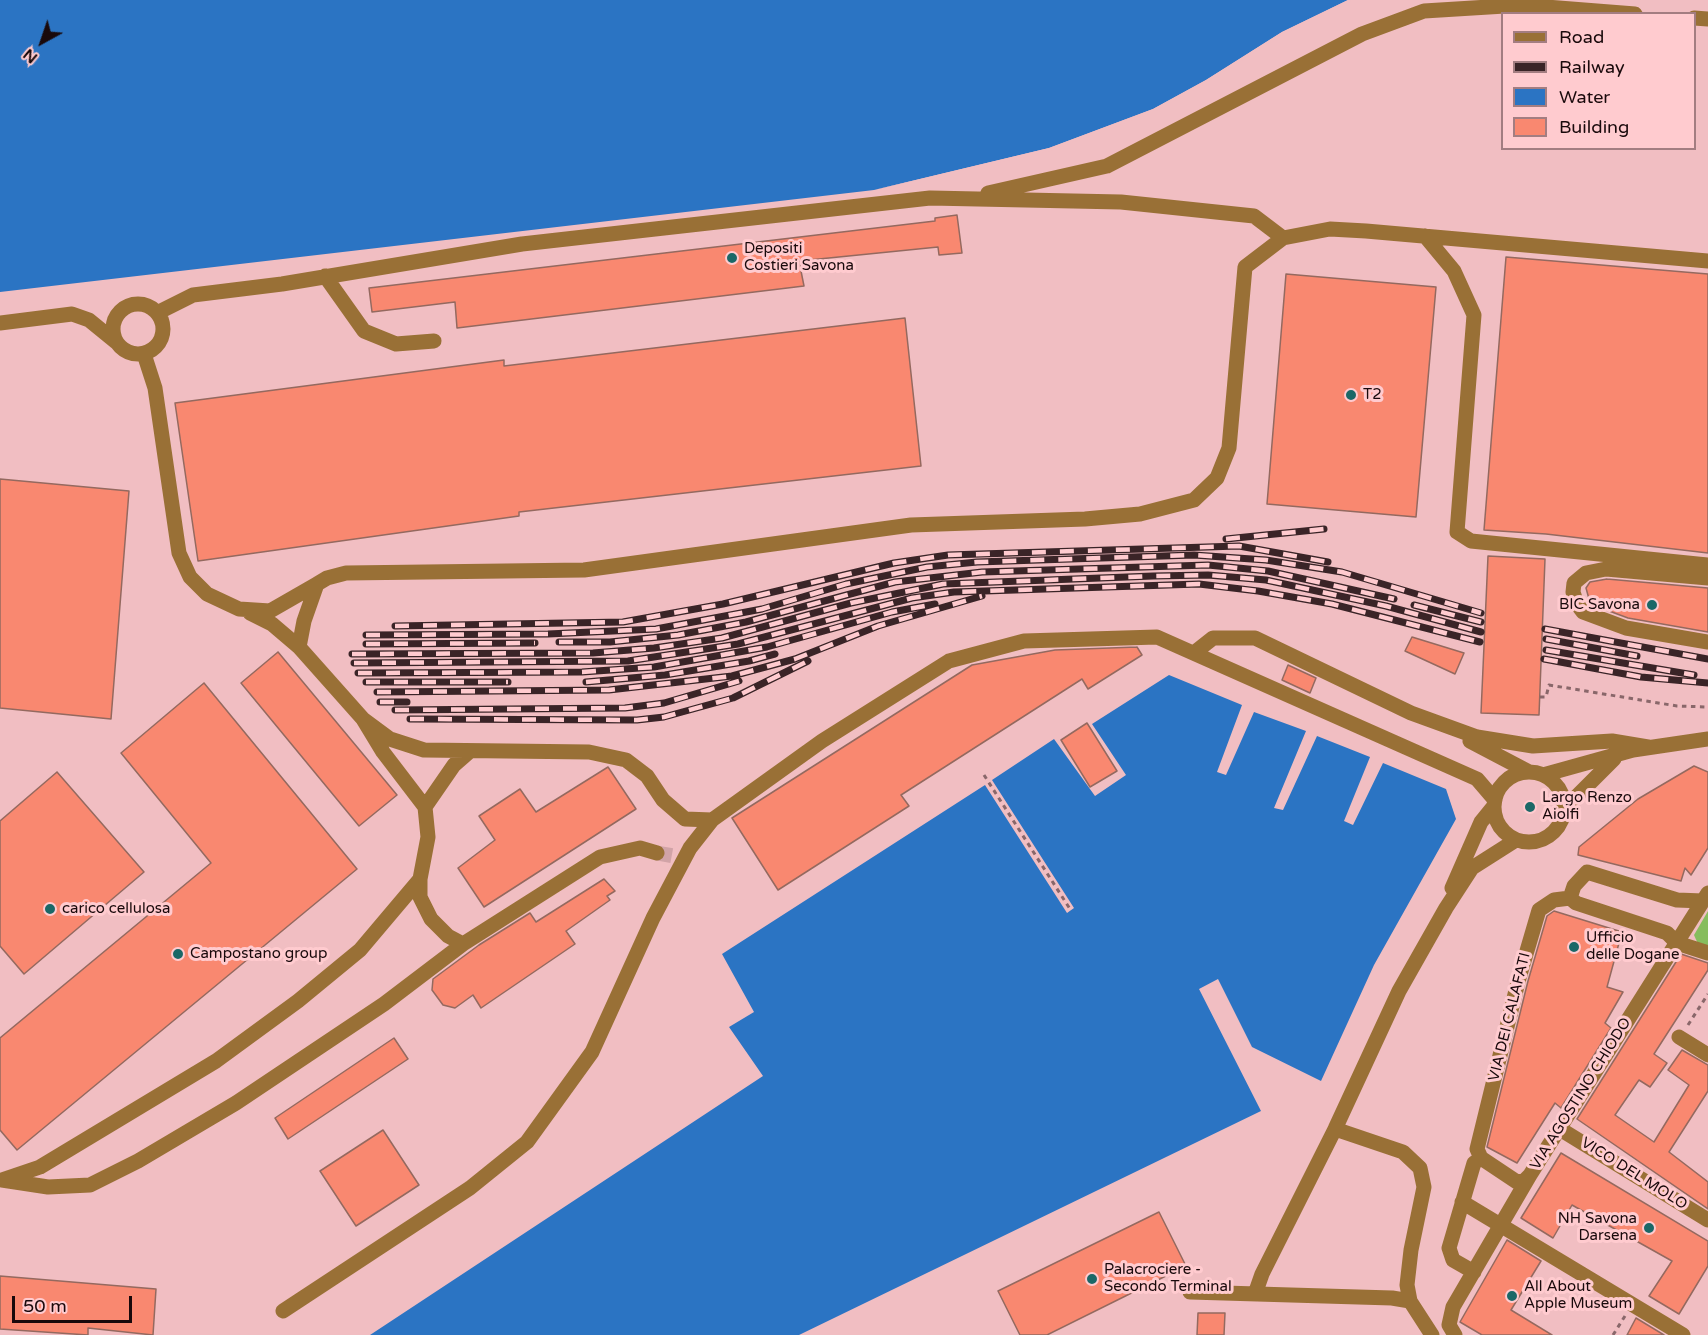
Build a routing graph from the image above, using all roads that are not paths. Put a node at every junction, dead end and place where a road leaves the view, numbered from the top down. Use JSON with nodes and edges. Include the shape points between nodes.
{"nodes":[{"id":1,"x":1610,"y":12,"type":"edge"},
{"id":2,"x":963,"y":198,"type":"junction"},
{"id":3,"x":1425,"y":236,"type":"junction"},
{"id":4,"x":1283,"y":238,"type":"junction"},
{"id":5,"x":1708,"y":261,"type":"edge"},
{"id":6,"x":325,"y":276,"type":"junction"},
{"id":7,"x":157,"y":313,"type":"junction"},
{"id":8,"x":0,"y":323,"type":"edge"},
{"id":9,"x":434,"y":341,"type":"dead end"},
{"id":10,"x":116,"y":342,"type":"junction"},
{"id":11,"x":144,"y":354,"type":"junction"},
{"id":12,"x":1708,"y":565,"type":"edge"},
{"id":13,"x":1708,"y":578,"type":"edge"},
{"id":14,"x":317,"y":584,"type":"junction"},
{"id":15,"x":239,"y":609,"type":"junction"},
{"id":16,"x":1708,"y":642,"type":"edge"},
{"id":17,"x":299,"y":647,"type":"junction"},
{"id":18,"x":1194,"y":653,"type":"junction"},
{"id":19,"x":363,"y":719,"type":"junction"},
{"id":20,"x":1447,"y":728,"type":"junction"},
{"id":21,"x":1708,"y":739,"type":"edge"},
{"id":22,"x":1691,"y":741,"type":"junction"},
{"id":23,"x":1648,"y":747,"type":"junction"},
{"id":24,"x":1708,"y":749,"type":"edge"},
{"id":25,"x":470,"y":751,"type":"junction"},
{"id":26,"x":1619,"y":754,"type":"junction"},
{"id":27,"x":1536,"y":773,"type":"junction"},
{"id":28,"x":1495,"y":803,"type":"junction"},
{"id":29,"x":425,"y":807,"type":"junction"},
{"id":30,"x":1565,"y":807,"type":"junction"},
{"id":31,"x":712,"y":820,"type":"junction"},
{"id":32,"x":1516,"y":840,"type":"junction"},
{"id":33,"x":657,"y":853,"type":"tunnel mouth"},
{"id":34,"x":420,"y":879,"type":"junction"},
{"id":35,"x":1706,"y":897,"type":"edge"},
{"id":36,"x":1570,"y":898,"type":"junction"},
{"id":37,"x":1446,"y":908,"type":"junction"},
{"id":38,"x":1677,"y":943,"type":"junction"},
{"id":39,"x":463,"y":944,"type":"junction"},
{"id":40,"x":1708,"y":953,"type":"edge"},
{"id":41,"x":1679,"y":1037,"type":"road end"},
{"id":42,"x":1708,"y":1055,"type":"edge"},
{"id":43,"x":1335,"y":1129,"type":"junction"},
{"id":44,"x":1560,"y":1129,"type":"junction"},
{"id":45,"x":1481,"y":1158,"type":"junction"},
{"id":46,"x":1530,"y":1175,"type":"junction"},
{"id":47,"x":1,"y":1180,"type":"edge"},
{"id":48,"x":1462,"y":1202,"type":"junction"},
{"id":49,"x":1708,"y":1220,"type":"edge"},
{"id":50,"x":1502,"y":1226,"type":"junction"},
{"id":51,"x":1474,"y":1272,"type":"junction"},
{"id":52,"x":1190,"y":1292,"type":"dead end"},
{"id":53,"x":1256,"y":1294,"type":"junction"},
{"id":54,"x":1410,"y":1301,"type":"junction"},
{"id":55,"x":283,"y":1311,"type":"dead end"},
{"id":56,"x":1432,"y":1335,"type":"edge"},
{"id":57,"x":1455,"y":1335,"type":"edge"},
{"id":58,"x":1683,"y":1335,"type":"edge"}],
"edges":[{"from":1,"to":2,"type":"street","via":[[1521,5],[1424,11],[1362,34],[1107,166]]},
{"from":2,"to":4,"type":"street","via":[[1121,202],[1254,216]]},
{"from":2,"to":6,"type":"street","via":[[930,198],[522,244]]},
{"from":3,"to":4,"type":"street","via":[[1330,229]]},
{"from":3,"to":5,"type":"street"},
{"from":3,"to":12,"type":"street","via":[[1455,271],[1474,315],[1457,532],[1471,541]]},
{"from":4,"to":14,"type":"street","via":[[1245,267],[1229,448],[1216,478],[1194,500],[1140,514],[911,525],[584,570],[346,573]]},
{"from":6,"to":7,"type":"street","via":[[193,295]]},
{"from":6,"to":9,"type":"street","via":[[364,331],[396,344]]},
{"from":7,"to":10,"type":"street","via":[[143,304],[127,307],[113,326]]},
{"from":7,"to":11,"type":"street","via":[[162,320],[162,337]]},
{"from":8,"to":10,"type":"street","via":[[72,314],[89,320]]},
{"from":10,"to":11,"type":"street","via":[[128,353]]},
{"from":11,"to":15,"type":"street","via":[[155,388],[179,553],[189,576],[207,594]]},
{"from":13,"to":16,"type":"street","via":[[1606,568],[1586,573],[1574,583],[1573,592],[1583,612],[1626,628]]},
{"from":14,"to":15,"type":"street","via":[[270,611]]},
{"from":14,"to":17,"type":"street"},
{"from":15,"to":17,"type":"street","via":[[272,624]]},
{"from":17,"to":19,"type":"street"},
{"from":18,"to":20,"type":"street","via":[[1213,638],[1255,638]]},
{"from":18,"to":28,"type":"street","via":[[1477,779]]},
{"from":18,"to":31,"type":"street","via":[[1157,637],[1125,636],[1024,641],[949,661],[822,741]]},
{"from":19,"to":25,"type":"street","via":[[390,739],[424,750]]},
{"from":19,"to":29,"type":"street"},
{"from":20,"to":23,"type":"street","via":[[1523,745],[1612,741]]},
{"from":20,"to":27,"type":"street"},
{"from":21,"to":22,"type":"street"},
{"from":22,"to":23,"type":"street"},
{"from":22,"to":24,"type":"street"},
{"from":23,"to":26,"type":"street"},
{"from":25,"to":29,"type":"street","via":[[454,765]]},
{"from":25,"to":31,"type":"street","via":[[589,753],[626,760],[647,776],[663,800],[685,819]]},
{"from":26,"to":27,"type":"street"},
{"from":26,"to":30,"type":"street"},
{"from":27,"to":28,"type":"street","via":[[1517,774],[1507,780]]},
{"from":27,"to":30,"type":"street","via":[[1559,788]]},
{"from":28,"to":32,"type":"street","via":[[1500,826]]},
{"from":28,"to":37,"type":"street","via":[[1480,822]]},
{"from":29,"to":34,"type":"street","via":[[428,837]]},
{"from":30,"to":32,"type":"street","via":[[1558,828],[1548,837],[1529,842]]},
{"from":31,"to":55,"type":"street","via":[[684,858],[592,1052],[527,1142],[470,1188]]},
{"from":32,"to":37,"type":"street","via":[[1472,868]]},
{"from":33,"to":39,"type":"street","via":[[640,848],[600,857]]},
{"from":34,"to":39,"type":"street","via":[[420,897],[431,919]]},
{"from":34,"to":47,"type":"street","via":[[360,950],[216,1061],[40,1167]]},
{"from":35,"to":36,"type":"street","via":[[1677,900],[1587,872],[1574,885]]},
{"from":35,"to":38,"type":"street","name":"VIA AGOSTINO CHIODO"},
{"from":36,"to":38,"type":"street","via":[[1666,933]]},
{"from":36,"to":45,"type":"street","name":"VIA DEI CALAFATI","via":[[1554,900],[1539,910],[1477,1149]]},
{"from":37,"to":43,"type":"street","via":[[1399,991]]},
{"from":38,"to":40,"type":"street"},
{"from":38,"to":44,"type":"street","name":"VIA AGOSTINO CHIODO"},
{"from":39,"to":47,"type":"street","via":[[384,1004],[246,1096],[138,1161],[90,1185],[48,1187]]},
{"from":41,"to":42,"type":"street"},
{"from":43,"to":53,"type":"street"},
{"from":43,"to":54,"type":"street","via":[[1403,1152],[1419,1168],[1424,1187],[1411,1250],[1407,1285]]},
{"from":44,"to":46,"type":"street","name":"VIA AGOSTINO CHIODO"},
{"from":44,"to":49,"type":"street","name":"VICO DEL MOLO"},
{"from":45,"to":46,"type":"street","name":"VIA AGOSTINO CHIODO","via":[[1517,1182]]},
{"from":45,"to":48,"type":"street","via":[[1474,1163]]},
{"from":46,"to":50,"type":"street"},
{"from":48,"to":50,"type":"street"},
{"from":48,"to":51,"type":"street","via":[[1449,1248],[1453,1260]]},
{"from":50,"to":51,"type":"street"},
{"from":50,"to":58,"type":"street"},
{"from":51,"to":57,"type":"street","via":[[1453,1307],[1449,1325]]},
{"from":52,"to":53,"type":"street"},
{"from":53,"to":54,"type":"street"},
{"from":54,"to":56,"type":"street"}]}
